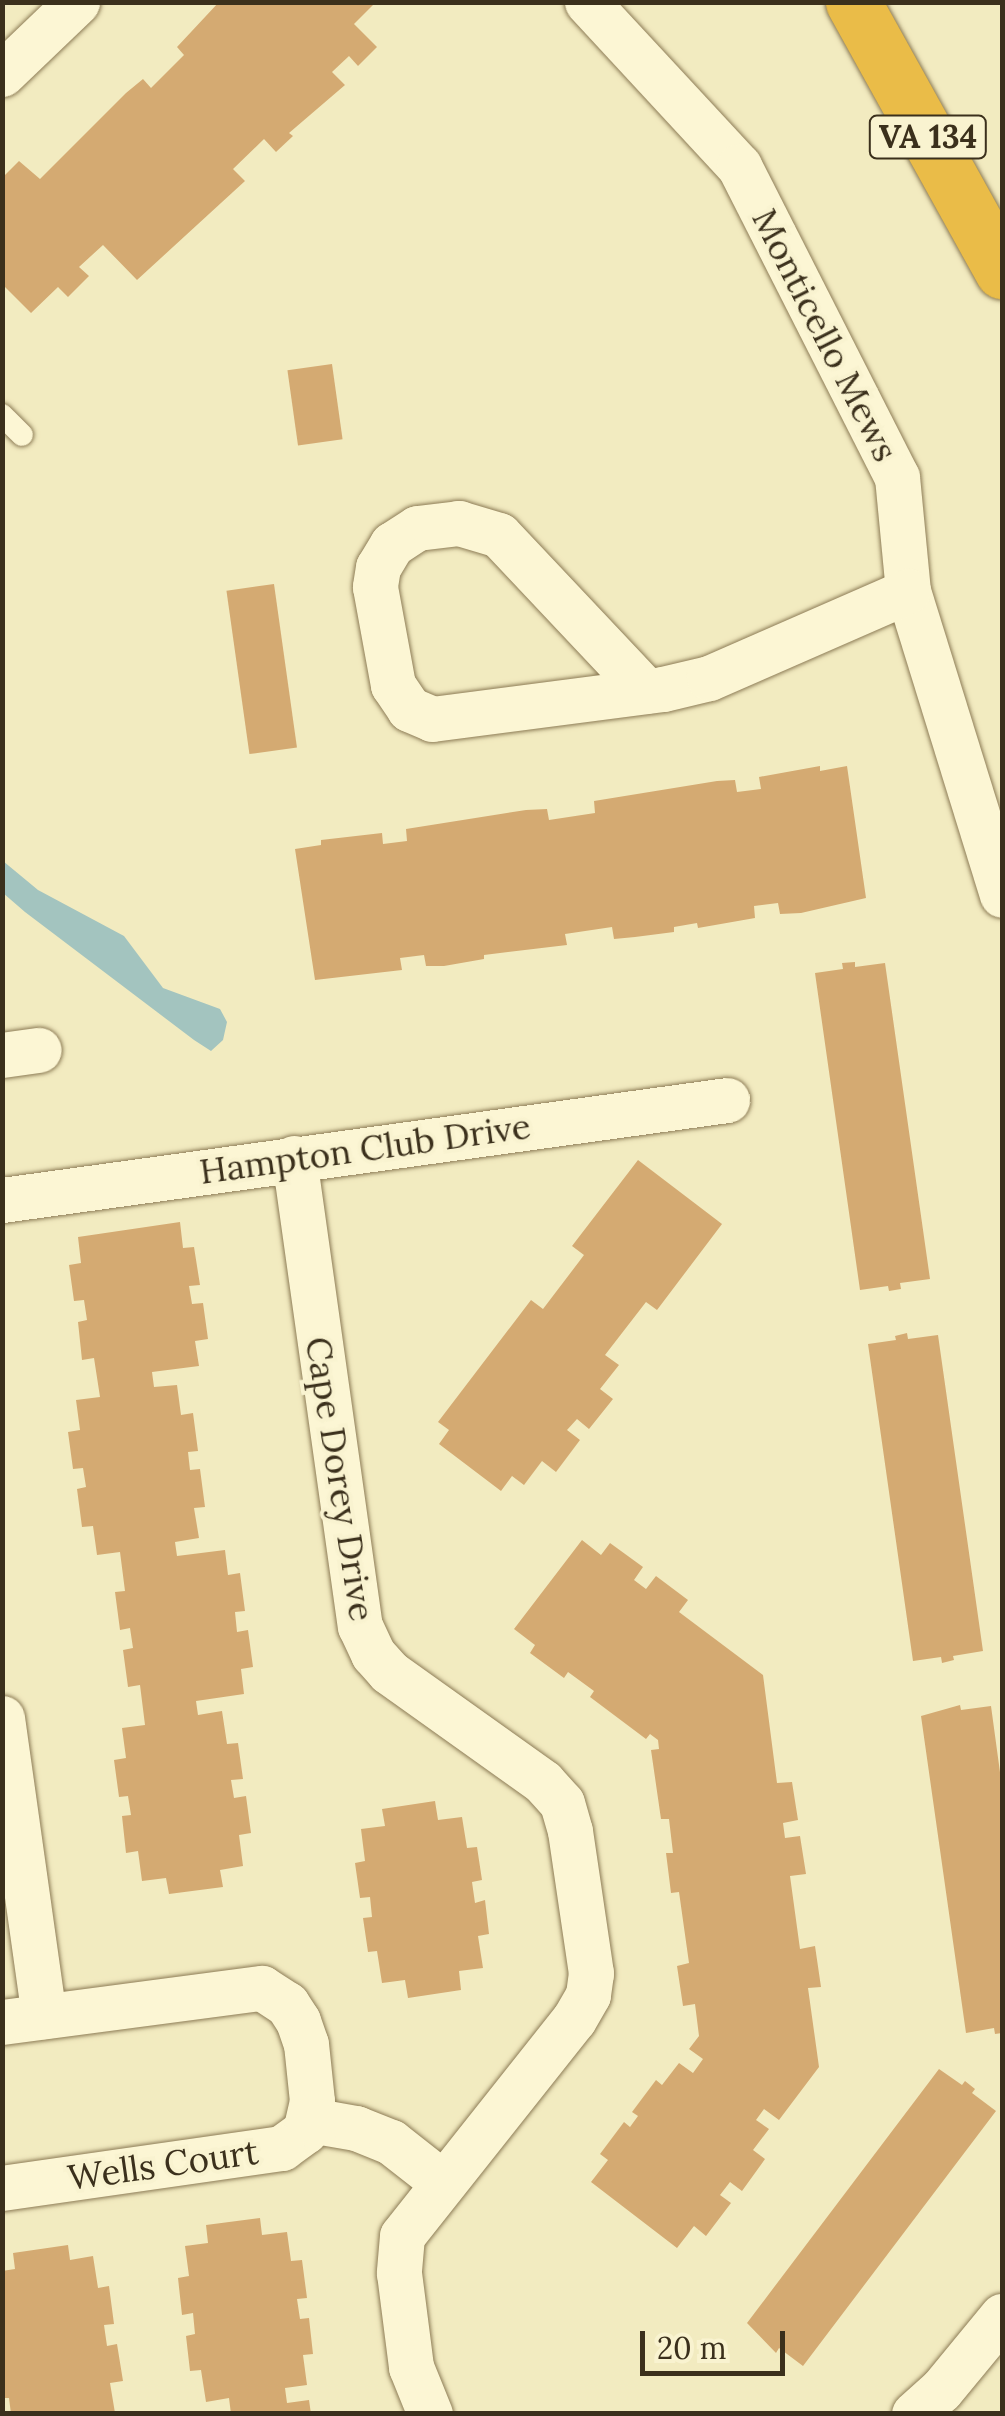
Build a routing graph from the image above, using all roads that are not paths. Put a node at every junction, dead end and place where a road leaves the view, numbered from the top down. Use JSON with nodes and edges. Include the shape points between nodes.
{"nodes":[{"id":1,"x":77,"y":2,"type":"edge"},
{"id":2,"x":587,"y":2,"type":"edge"},
{"id":3,"x":853,"y":2,"type":"edge"},
{"id":4,"x":2,"y":74,"type":"edge"},
{"id":5,"x":1002,"y":271,"type":"edge"},
{"id":6,"x":2,"y":415,"type":"edge"},
{"id":7,"x":22,"y":435,"type":"dead end"},
{"id":8,"x":908,"y":590,"type":"junction"},
{"id":9,"x":646,"y":691,"type":"junction"},
{"id":10,"x":1002,"y":895,"type":"edge"},
{"id":11,"x":727,"y":1100,"type":"dead end"},
{"id":12,"x":294,"y":1158,"type":"junction"},
{"id":13,"x":2,"y":1200,"type":"edge"},
{"id":14,"x":2,"y":1718,"type":"edge"},
{"id":15,"x":16,"y":1914,"type":"edge"},
{"id":16,"x":23,"y":2019,"type":"edge"},
{"id":17,"x":310,"y":2120,"type":"junction"},
{"id":18,"x":442,"y":2182,"type":"junction"},
{"id":19,"x":2,"y":2188,"type":"edge"},
{"id":20,"x":1002,"y":2316,"type":"edge"},
{"id":21,"x":430,"y":2414,"type":"edge"},
{"id":22,"x":914,"y":2414,"type":"edge"}],
"edges":[{"from":1,"to":4,"type":"street"},
{"from":2,"to":8,"type":"street","name":"Monticello Mews","via":[[739,166],[897,477]]},
{"from":3,"to":5,"type":"highway","number":"VA 134"},
{"from":6,"to":7,"type":"lane"},
{"from":8,"to":9,"type":"street","via":[[709,678]]},
{"from":8,"to":10,"type":"street","name":"Monticello Mews"},
{"from":9,"to":9,"type":"street","via":[[432,719],[409,709],[393,685],[374,587],[378,566],[392,544],[417,528],[459,524],[499,535]]},
{"from":11,"to":12,"type":"street","name":"Hampton Club Drive"},
{"from":12,"to":13,"type":"street","name":"Hampton Club Drive"},
{"from":12,"to":18,"type":"street","name":"Cape Dorey Drive","via":[[360,1626],[389,1672],[562,1802],[589,1955],[591,1984],[583,2006]]},
{"from":14,"to":15,"type":"street"},
{"from":15,"to":16,"type":"street"},
{"from":16,"to":17,"type":"street","via":[[262,1988],[287,2004],[302,2032]]},
{"from":17,"to":18,"type":"street","via":[[376,2135]]},
{"from":17,"to":19,"type":"street","name":"Wells Court","via":[[299,2140],[282,2148]]},
{"from":18,"to":21,"type":"street","name":"Cape Dorey Drive","via":[[407,2224],[398,2260],[411,2367]]},
{"from":20,"to":22,"type":"street"}]}
